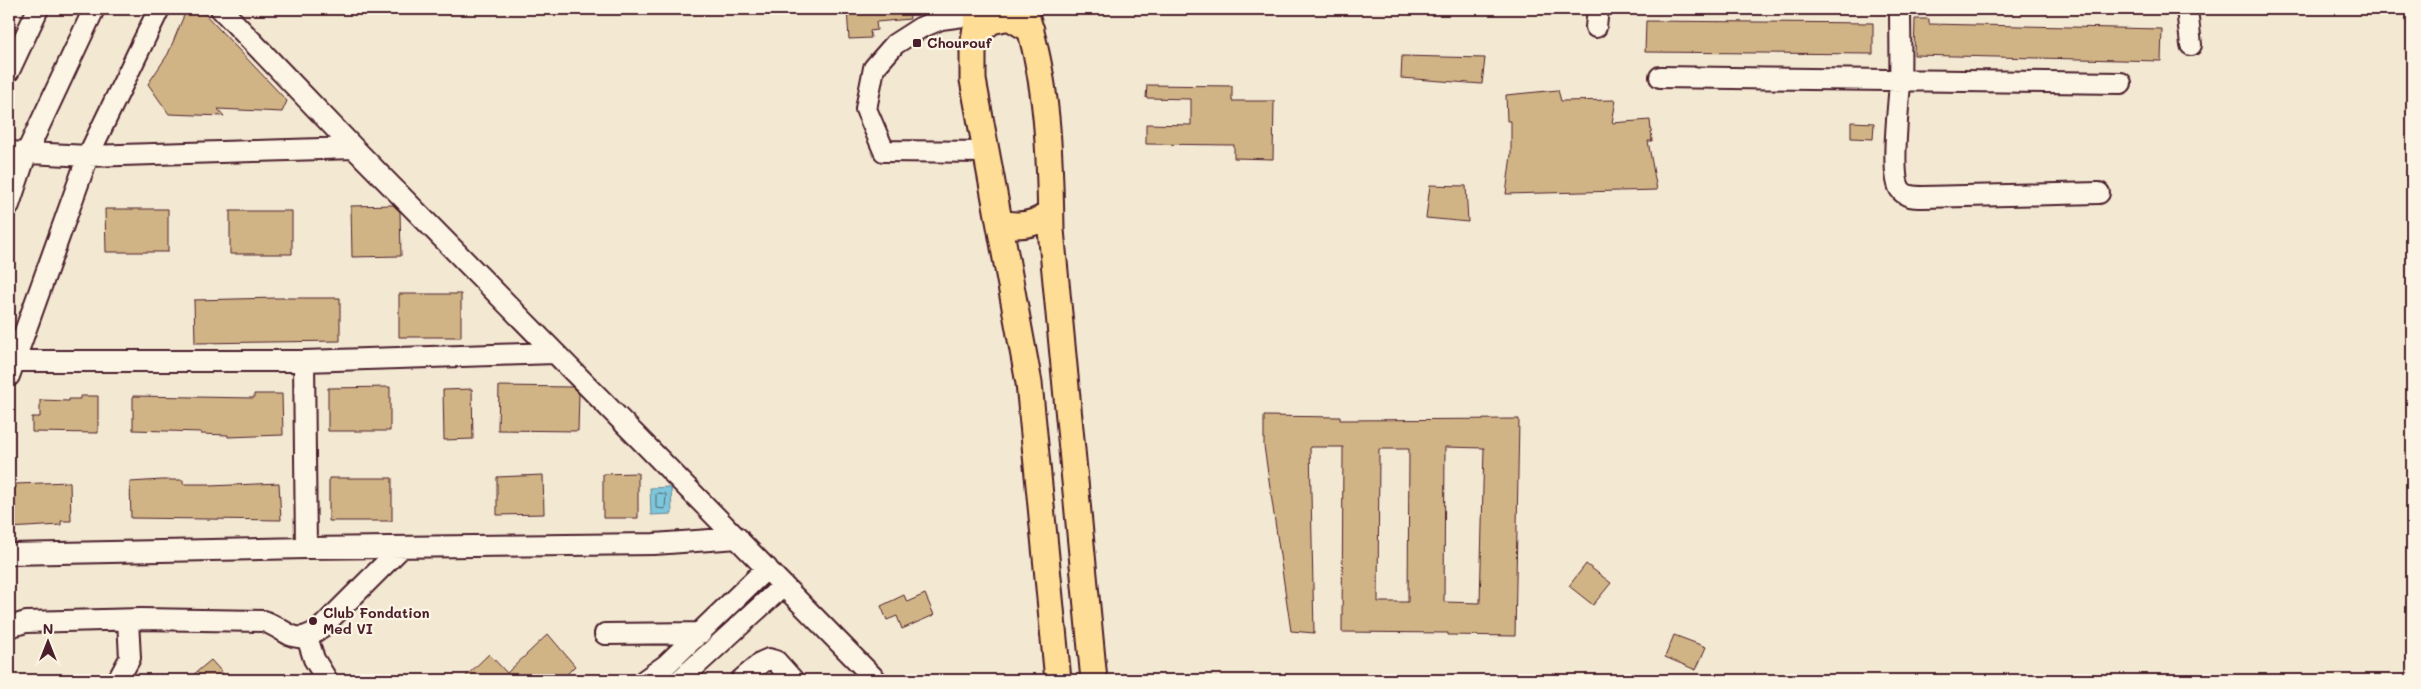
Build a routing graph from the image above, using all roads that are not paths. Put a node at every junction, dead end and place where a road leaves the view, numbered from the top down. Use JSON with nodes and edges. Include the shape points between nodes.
{"nodes":[{"id":1,"x":38,"y":9,"type":"edge"},
{"id":2,"x":94,"y":9,"type":"edge"},
{"id":3,"x":159,"y":9,"type":"edge"},
{"id":4,"x":222,"y":9,"type":"edge"},
{"id":5,"x":1900,"y":9,"type":"edge"},
{"id":6,"x":2187,"y":9,"type":"edge"},
{"id":7,"x":978,"y":19,"type":"edge"},
{"id":8,"x":1027,"y":19,"type":"edge"},
{"id":9,"x":2191,"y":45,"type":"dead end"},
{"id":10,"x":9,"y":71,"type":"edge"},
{"id":11,"x":1660,"y":78,"type":"dead end"},
{"id":12,"x":1900,"y":80,"type":"junction"},
{"id":13,"x":2121,"y":84,"type":"dead end"},
{"id":14,"x":354,"y":148,"type":"junction"},
{"id":15,"x":988,"y":152,"type":"junction"},
{"id":16,"x":18,"y":153,"type":"edge"},
{"id":17,"x":88,"y":156,"type":"junction"},
{"id":18,"x":2099,"y":192,"type":"dead end"},
{"id":19,"x":9,"y":205,"type":"edge"},
{"id":20,"x":1050,"y":212,"type":"junction"},
{"id":21,"x":1001,"y":223,"type":"junction"},
{"id":22,"x":555,"y":353,"type":"junction"},
{"id":23,"x":304,"y":361,"type":"junction"},
{"id":24,"x":12,"y":369,"type":"edge"},
{"id":25,"x":738,"y":538,"type":"junction"},
{"id":26,"x":402,"y":547,"type":"junction"},
{"id":27,"x":306,"y":548,"type":"junction"},
{"id":28,"x":9,"y":554,"type":"edge"},
{"id":29,"x":767,"y":568,"type":"junction"},
{"id":30,"x":783,"y":586,"type":"junction"},
{"id":31,"x":128,"y":620,"type":"junction"},
{"id":32,"x":9,"y":627,"type":"edge"},
{"id":33,"x":701,"y":633,"type":"junction"},
{"id":34,"x":605,"y":634,"type":"dead end"},
{"id":35,"x":308,"y":637,"type":"junction"},
{"id":36,"x":680,"y":653,"type":"junction"},
{"id":37,"x":693,"y":676,"type":"edge"},
{"id":38,"x":118,"y":680,"type":"edge"},
{"id":39,"x":328,"y":680,"type":"edge"},
{"id":40,"x":645,"y":680,"type":"edge"},
{"id":41,"x":741,"y":680,"type":"edge"},
{"id":42,"x":793,"y":680,"type":"edge"},
{"id":43,"x":876,"y":680,"type":"edge"},
{"id":44,"x":1058,"y":680,"type":"edge"},
{"id":45,"x":1094,"y":680,"type":"edge"}],
"edges":[{"from":1,"to":10,"type":"street"},
{"from":2,"to":16,"type":"street"},
{"from":3,"to":17,"type":"street"},
{"from":4,"to":14,"type":"street"},
{"from":5,"to":12,"type":"street"},
{"from":6,"to":9,"type":"street"},
{"from":7,"to":8,"type":"main road"},
{"from":7,"to":15,"type":"main road","via":[[973,80]]},
{"from":7,"to":15,"type":"street","via":[[941,19],[896,44],[874,68],[866,109],[884,151]]},
{"from":8,"to":20,"type":"main road","via":[[1042,89],[1049,158]]},
{"from":11,"to":12,"type":"street"},
{"from":12,"to":13,"type":"street"},
{"from":12,"to":18,"type":"street","via":[[1896,177],[1900,190],[1908,196]]},
{"from":14,"to":17,"type":"street"},
{"from":14,"to":22,"type":"street"},
{"from":15,"to":21,"type":"main road"},
{"from":16,"to":17,"type":"street"},
{"from":16,"to":19,"type":"street"},
{"from":17,"to":24,"type":"street"},
{"from":20,"to":21,"type":"main road","via":[[1038,222],[1012,226]]},
{"from":20,"to":45,"type":"main road"},
{"from":21,"to":44,"type":"main road","via":[[1029,383]]},
{"from":22,"to":23,"type":"street"},
{"from":22,"to":25,"type":"street"},
{"from":23,"to":24,"type":"street"},
{"from":23,"to":27,"type":"street"},
{"from":25,"to":26,"type":"street","via":[[654,544]]},
{"from":25,"to":29,"type":"street"},
{"from":26,"to":27,"type":"street"},
{"from":26,"to":35,"type":"street"},
{"from":27,"to":28,"type":"street"},
{"from":29,"to":30,"type":"street"},
{"from":29,"to":33,"type":"street"},
{"from":30,"to":37,"type":"street"},
{"from":30,"to":43,"type":"street"},
{"from":31,"to":32,"type":"street","via":[[26,622]]},
{"from":31,"to":35,"type":"street","via":[[264,621],[299,638]]},
{"from":31,"to":38,"type":"street","via":[[130,658]]},
{"from":33,"to":34,"type":"street"},
{"from":33,"to":36,"type":"street"},
{"from":35,"to":39,"type":"street","via":[[314,659]]},
{"from":36,"to":37,"type":"street"},
{"from":36,"to":40,"type":"street"},
{"from":41,"to":42,"type":"street","via":[[769,659],[776,661]]}]}
